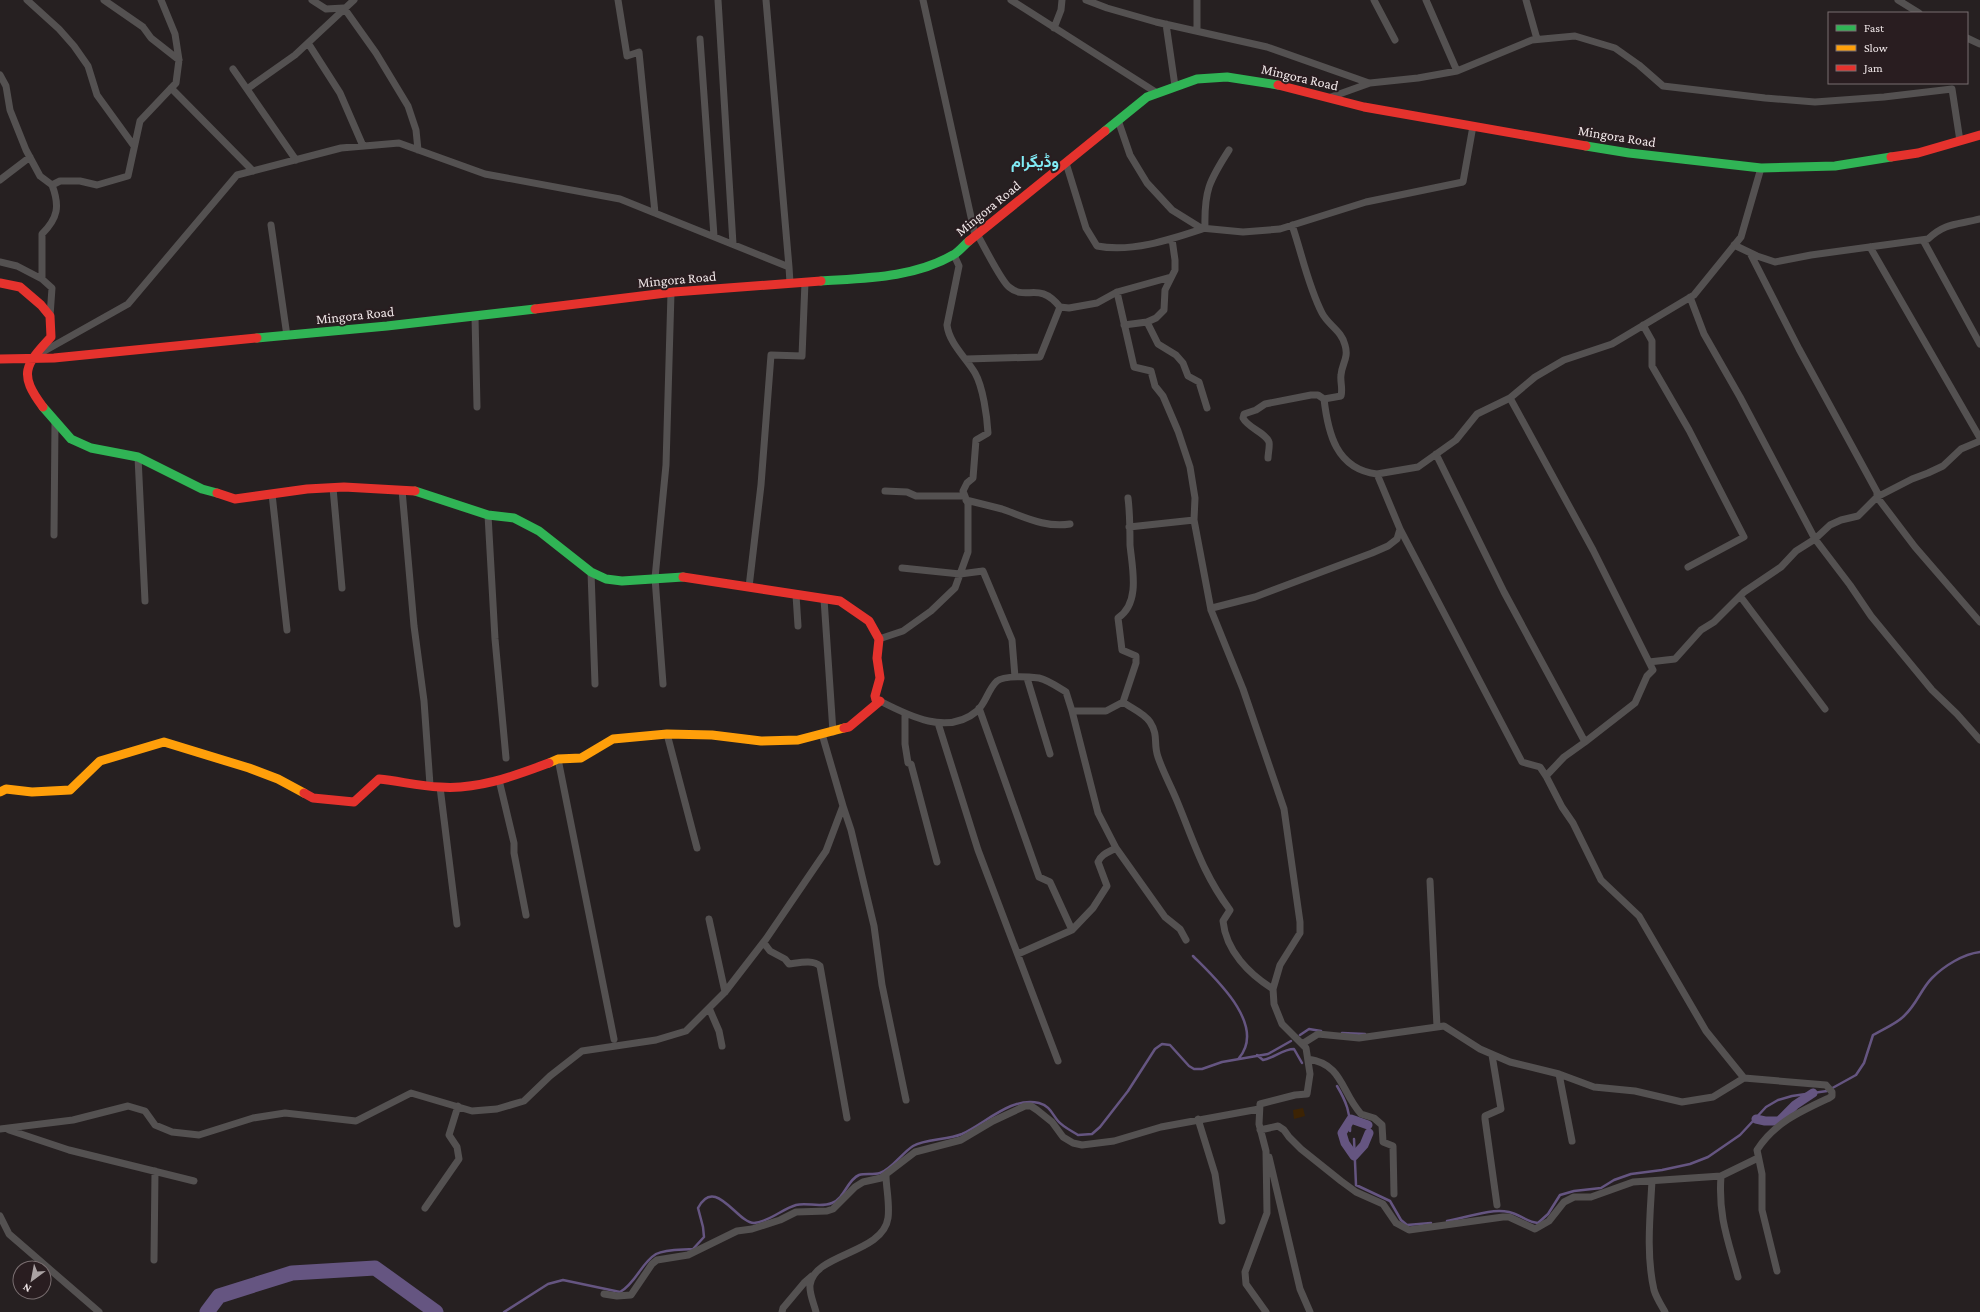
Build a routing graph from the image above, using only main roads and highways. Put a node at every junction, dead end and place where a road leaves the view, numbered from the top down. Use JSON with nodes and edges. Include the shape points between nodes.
{"nodes":[{"id":1,"x":1980,"y":135,"type":"edge"},
{"id":2,"x":0,"y":283,"type":"edge"},
{"id":3,"x":0,"y":358,"type":"edge"},
{"id":4,"x":32,"y":358,"type":"junction"},
{"id":5,"x":0,"y":792,"type":"edge"}],
"edges":[{"from":1,"to":4,"type":"main road","name":"Mingora Road","via":[[1918,153],[1835,166],[1761,168],[1640,155],[1364,107],[1281,85],[1227,77],[1196,78],[1147,97],[954,254],[925,267],[891,276],[671,293],[287,336]]},
{"from":2,"to":4,"type":"main road","via":[[20,287],[42,305],[50,316],[51,337]]},
{"from":3,"to":4,"type":"main road","name":"Mingora Road"},
{"from":4,"to":5,"type":"main road","via":[[26,375],[33,394],[71,439],[91,448],[138,457],[202,489],[228,497],[235,499],[333,488],[417,491],[488,515],[514,518],[538,531],[591,572],[606,579],[622,581],[681,577],[840,602],[869,621],[879,639],[877,658],[880,678],[875,696],[876,700],[880,701],[849,727],[798,740],[761,741],[712,735],[667,734],[613,739],[581,758],[558,759],[516,776],[486,784],[440,787],[379,779],[354,802],[313,798],[249,768],[164,742],[100,760],[70,790],[32,792],[6,789]]}]}
